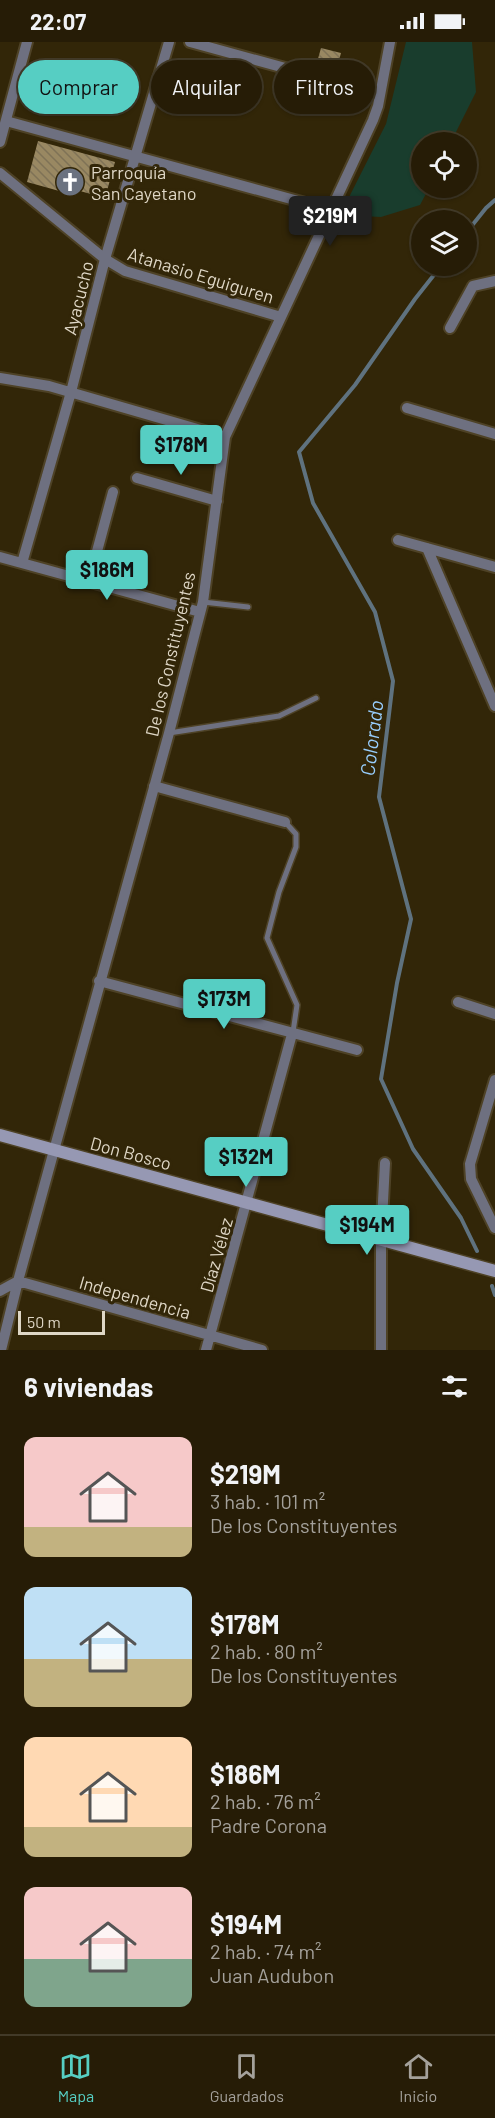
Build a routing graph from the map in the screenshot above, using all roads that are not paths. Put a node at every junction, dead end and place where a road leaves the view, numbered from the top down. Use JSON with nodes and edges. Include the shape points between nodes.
{"nodes":[{"id":1,"x":27,"y":42,"type":"edge"},
{"id":2,"x":169,"y":42,"type":"edge"},
{"id":3,"x":190,"y":42,"type":"edge"},
{"id":4,"x":390,"y":42,"type":"edge"},
{"id":5,"x":380,"y":94,"type":"junction"},
{"id":6,"x":6,"y":121,"type":"junction"},
{"id":7,"x":0,"y":142,"type":"edge"},
{"id":8,"x":136,"y":155,"type":"junction"},
{"id":9,"x":0,"y":173,"type":"edge"},
{"id":10,"x":331,"y":210,"type":"junction"},
{"id":11,"x":105,"y":259,"type":"junction"},
{"id":12,"x":495,"y":281,"type":"edge"},
{"id":13,"x":281,"y":317,"type":"junction"},
{"id":14,"x":450,"y":328,"type":"dead end"},
{"id":15,"x":0,"y":378,"type":"edge"},
{"id":16,"x":71,"y":392,"type":"junction"},
{"id":17,"x":407,"y":408,"type":"dead end"},
{"id":18,"x":495,"y":434,"type":"edge"},
{"id":19,"x":225,"y":437,"type":"junction"},
{"id":20,"x":137,"y":478,"type":"dead end"},
{"id":21,"x":112,"y":492,"type":"dead end"},
{"id":22,"x":217,"y":501,"type":"junction"},
{"id":23,"x":398,"y":540,"type":"dead end"},
{"id":24,"x":427,"y":548,"type":"junction"},
{"id":25,"x":0,"y":556,"type":"edge"},
{"id":26,"x":22,"y":563,"type":"junction"},
{"id":27,"x":495,"y":567,"type":"edge"},
{"id":28,"x":89,"y":581,"type":"junction"},
{"id":29,"x":202,"y":607,"type":"junction"},
{"id":30,"x":248,"y":607,"type":"dead end"},
{"id":31,"x":316,"y":698,"type":"dead end"},
{"id":32,"x":495,"y":706,"type":"edge"},
{"id":33,"x":169,"y":733,"type":"junction"},
{"id":34,"x":154,"y":786,"type":"junction"},
{"id":35,"x":285,"y":822,"type":"joint"},
{"id":36,"x":99,"y":981,"type":"junction"},
{"id":37,"x":458,"y":1002,"type":"dead end"},
{"id":38,"x":495,"y":1014,"type":"edge"},
{"id":39,"x":292,"y":1034,"type":"junction"},
{"id":40,"x":357,"y":1050,"type":"dead end"},
{"id":41,"x":495,"y":1080,"type":"edge"},
{"id":42,"x":0,"y":1135,"type":"edge"},
{"id":43,"x":54,"y":1150,"type":"junction"},
{"id":44,"x":385,"y":1162,"type":"dead end"},
{"id":45,"x":247,"y":1204,"type":"junction"},
{"id":46,"x":495,"y":1228,"type":"edge"},
{"id":47,"x":381,"y":1240,"type":"junction"},
{"id":48,"x":495,"y":1271,"type":"edge"},
{"id":49,"x":18,"y":1281,"type":"junction"},
{"id":50,"x":1,"y":1290,"type":"edge"},
{"id":51,"x":210,"y":1336,"type":"junction"},
{"id":52,"x":1,"y":1350,"type":"edge"},
{"id":53,"x":206,"y":1350,"type":"edge"},
{"id":54,"x":262,"y":1350,"type":"edge"},
{"id":55,"x":381,"y":1350,"type":"edge"}],
"edges":[{"from":1,"to":6,"type":"street"},
{"from":2,"to":8,"type":"street","name":"Ayacucho"},
{"from":3,"to":5,"type":"street"},
{"from":4,"to":5,"type":"street","name":"De los Constituyentes"},
{"from":5,"to":10,"type":"street","name":"De los Constituyentes","via":[[373,120]]},
{"from":6,"to":7,"type":"street"},
{"from":6,"to":8,"type":"street"},
{"from":8,"to":10,"type":"street"},
{"from":8,"to":11,"type":"street","name":"Ayacucho"},
{"from":9,"to":11,"type":"street","name":"Atanasio Eguiguren"},
{"from":10,"to":13,"type":"street","name":"De los Constituyentes"},
{"from":11,"to":13,"type":"street","name":"Atanasio Eguiguren","via":[[125,271]]},
{"from":11,"to":16,"type":"street","name":"Ayacucho"},
{"from":12,"to":14,"type":"street","via":[[473,286]]},
{"from":13,"to":19,"type":"street","name":"De los Constituyentes"},
{"from":15,"to":16,"type":"street"},
{"from":16,"to":19,"type":"street"},
{"from":16,"to":26,"type":"street","name":"Ayacucho"},
{"from":17,"to":18,"type":"street"},
{"from":19,"to":22,"type":"street","name":"De los Constituyentes"},
{"from":20,"to":22,"type":"street"},
{"from":21,"to":28,"type":"street"},
{"from":22,"to":29,"type":"street","name":"De los Constituyentes"},
{"from":23,"to":24,"type":"street"},
{"from":24,"to":27,"type":"street"},
{"from":24,"to":32,"type":"street"},
{"from":25,"to":26,"type":"street"},
{"from":26,"to":28,"type":"street"},
{"from":28,"to":29,"type":"street"},
{"from":29,"to":30,"type":"lane"},
{"from":29,"to":33,"type":"street","name":"De los Constituyentes"},
{"from":31,"to":33,"type":"lane","via":[[279,716]]},
{"from":33,"to":34,"type":"street","name":"De los Constituyentes"},
{"from":34,"to":35,"type":"street"},
{"from":34,"to":36,"type":"street","name":"De los Constituyentes"},
{"from":35,"to":39,"type":"lane","via":[[296,834],[296,847],[267,938],[297,1005]]},
{"from":36,"to":39,"type":"street"},
{"from":36,"to":43,"type":"street","name":"De los Constituyentes"},
{"from":37,"to":38,"type":"street"},
{"from":39,"to":40,"type":"street"},
{"from":39,"to":45,"type":"street","name":"Díaz Vélez"},
{"from":41,"to":46,"type":"street","via":[[470,1164],[471,1179]]},
{"from":42,"to":43,"type":"main road","name":"Don Bosco"},
{"from":43,"to":45,"type":"main road","name":"Don Bosco"},
{"from":43,"to":49,"type":"street","name":"De los Constituyentes"},
{"from":44,"to":47,"type":"street"},
{"from":45,"to":47,"type":"main road","name":"Don Bosco"},
{"from":45,"to":51,"type":"street","name":"Díaz Vélez"},
{"from":47,"to":48,"type":"main road","name":"Don Bosco"},
{"from":47,"to":55,"type":"street"},
{"from":49,"to":50,"type":"street"},
{"from":49,"to":51,"type":"street","name":"Independencia"},
{"from":49,"to":52,"type":"street","name":"De los Constituyentes"},
{"from":51,"to":53,"type":"street","name":"Díaz Vélez"},
{"from":51,"to":54,"type":"street","name":"Independencia"}]}
